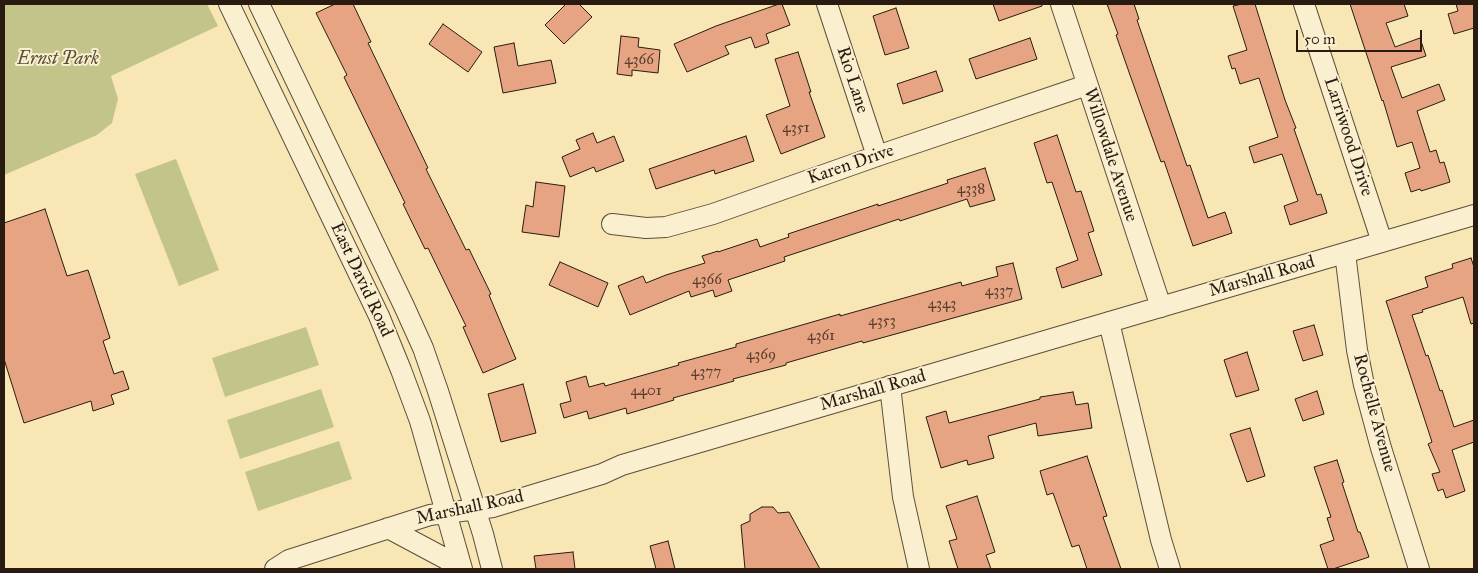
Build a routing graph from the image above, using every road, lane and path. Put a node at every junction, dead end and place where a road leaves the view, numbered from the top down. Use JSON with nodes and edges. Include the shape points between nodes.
{"nodes":[{"id":1,"x":229,"y":4,"type":"edge"},
{"id":2,"x":259,"y":4,"type":"edge"},
{"id":3,"x":827,"y":4,"type":"edge"},
{"id":4,"x":1061,"y":4,"type":"edge"},
{"id":5,"x":1304,"y":4,"type":"edge"},
{"id":6,"x":1087,"y":85,"type":"junction"},
{"id":7,"x":877,"y":156,"type":"junction"},
{"id":8,"x":1474,"y":215,"type":"edge"},
{"id":9,"x":612,"y":224,"type":"dead end"},
{"id":10,"x":1382,"y":242,"type":"junction"},
{"id":11,"x":1345,"y":253,"type":"junction"},
{"id":12,"x":1160,"y":307,"type":"junction"},
{"id":13,"x":1109,"y":322,"type":"junction"},
{"id":14,"x":890,"y":386,"type":"junction"},
{"id":15,"x":475,"y":509,"type":"junction"},
{"id":16,"x":447,"y":513,"type":"junction"},
{"id":17,"x":388,"y":528,"type":"junction"},
{"id":18,"x":275,"y":569,"type":"edge"},
{"id":19,"x":454,"y":569,"type":"edge"},
{"id":20,"x":462,"y":569,"type":"edge"},
{"id":21,"x":492,"y":569,"type":"edge"},
{"id":22,"x":919,"y":569,"type":"edge"},
{"id":23,"x":1170,"y":569,"type":"edge"},
{"id":24,"x":1419,"y":569,"type":"edge"}],
"edges":[{"from":1,"to":16,"type":"street","name":"East David Road","via":[[379,316],[420,421]]},
{"from":2,"to":15,"type":"street","name":"East David Road","via":[[422,348]]},
{"from":3,"to":7,"type":"street","name":"Rio Lane"},
{"from":4,"to":6,"type":"street","name":"Willowdale Avenue"},
{"from":5,"to":10,"type":"street","name":"Larriwood Drive"},
{"from":6,"to":7,"type":"street","name":"Karen Drive"},
{"from":6,"to":12,"type":"street","name":"Willowdale Avenue"},
{"from":7,"to":9,"type":"street","name":"Karen Drive","via":[[666,228]]},
{"from":8,"to":10,"type":"street","name":"Marshall Road"},
{"from":10,"to":11,"type":"street","name":"Marshall Road"},
{"from":11,"to":12,"type":"street","name":"Marshall Road"},
{"from":11,"to":24,"type":"street","name":"Rochelle Avenue","via":[[1364,386]]},
{"from":12,"to":13,"type":"street","name":"Marshall Road"},
{"from":13,"to":14,"type":"street","name":"Marshall Road"},
{"from":13,"to":23,"type":"street"},
{"from":14,"to":15,"type":"street","name":"Marshall Road","via":[[502,504]]},
{"from":14,"to":22,"type":"street","via":[[903,497]]},
{"from":15,"to":16,"type":"street","name":"Marshall Road"},
{"from":15,"to":21,"type":"street","name":"East David Road"},
{"from":16,"to":17,"type":"street","name":"Marshall Road"},
{"from":16,"to":20,"type":"street","name":"East David Road"},
{"from":17,"to":18,"type":"street","name":"Marshall Road","via":[[289,560]]},
{"from":17,"to":19,"type":"street","via":[[448,560]]}]}
